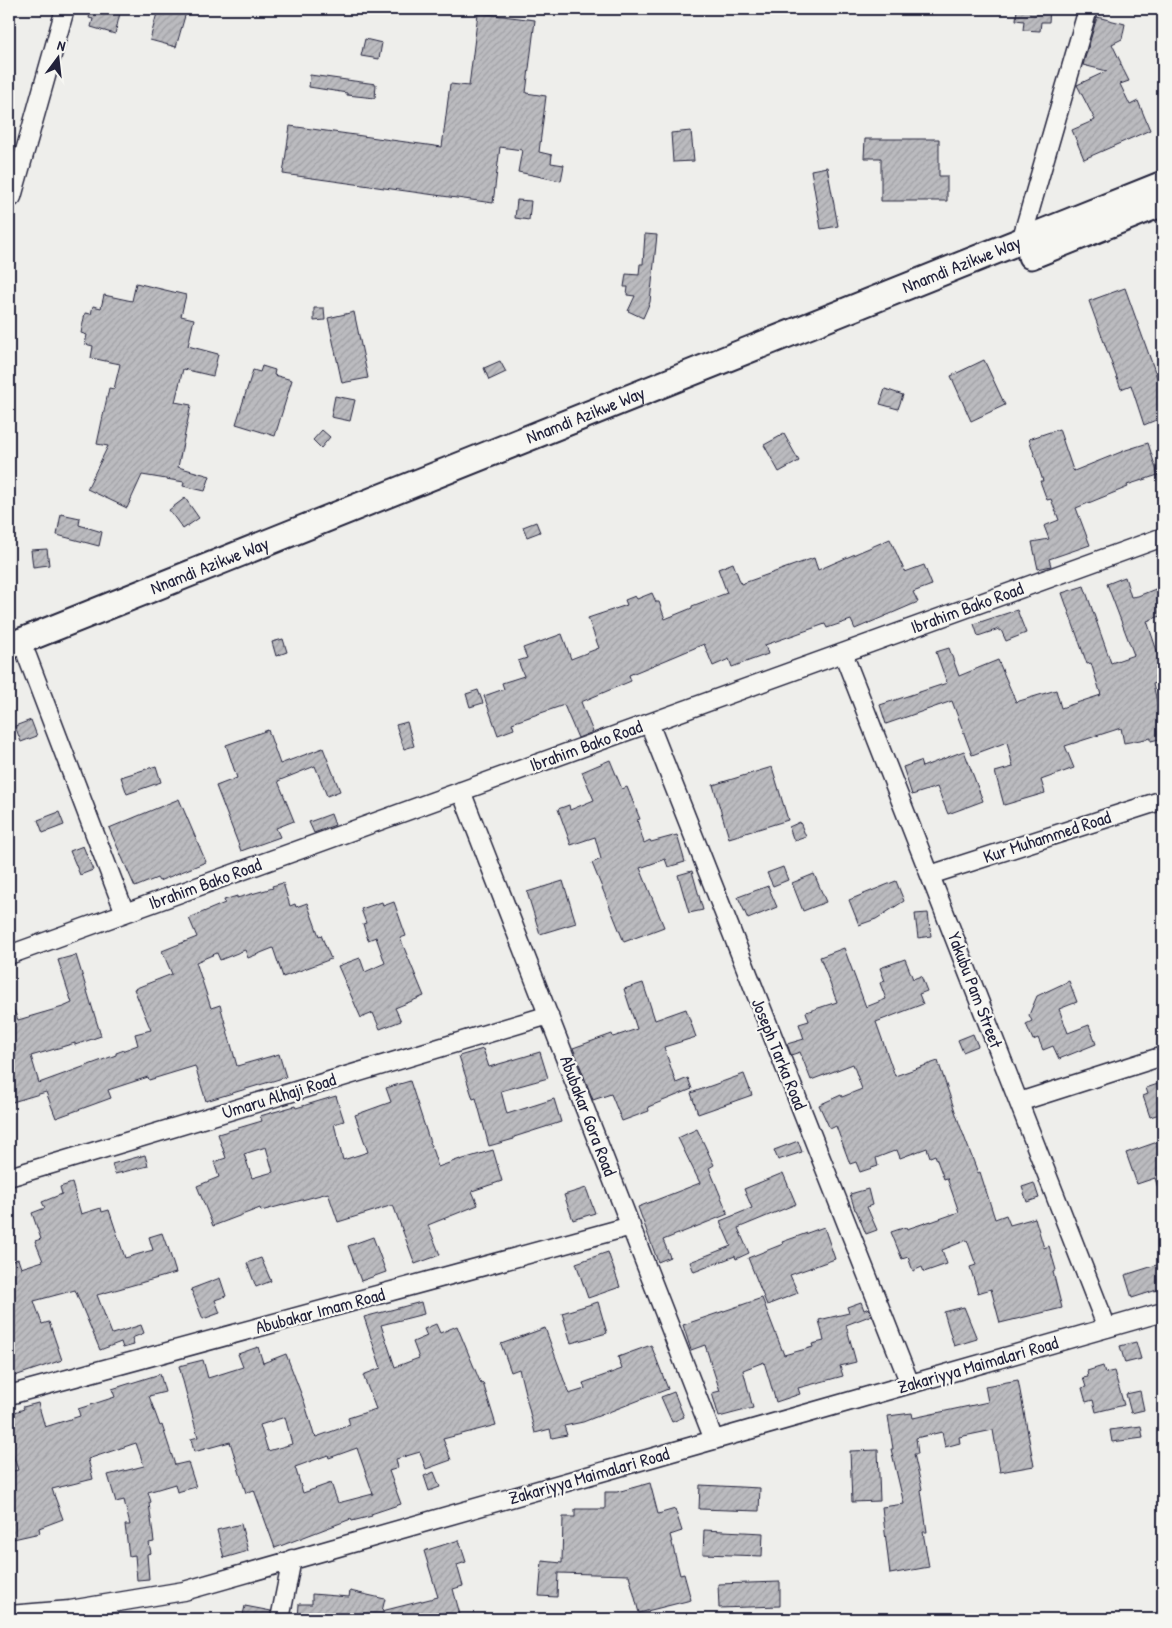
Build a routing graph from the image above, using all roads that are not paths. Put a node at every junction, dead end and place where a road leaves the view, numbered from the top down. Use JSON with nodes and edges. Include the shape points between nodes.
{"nodes":[{"id":1,"x":65,"y":9,"type":"edge"},
{"id":2,"x":1088,"y":9,"type":"edge"},
{"id":3,"x":1163,"y":184,"type":"edge"},
{"id":4,"x":12,"y":197,"type":"dead end"},
{"id":5,"x":1163,"y":203,"type":"edge"},
{"id":6,"x":1021,"y":241,"type":"junction"},
{"id":7,"x":924,"y":289,"type":"junction"},
{"id":8,"x":1163,"y":537,"type":"edge"},
{"id":9,"x":843,"y":652,"type":"junction"},
{"id":10,"x":15,"y":655,"type":"edge"},
{"id":11,"x":649,"y":723,"type":"junction"},
{"id":12,"x":462,"y":791,"type":"junction"},
{"id":13,"x":1163,"y":800,"type":"edge"},
{"id":14,"x":930,"y":875,"type":"junction"},
{"id":15,"x":124,"y":913,"type":"junction"},
{"id":16,"x":9,"y":955,"type":"edge"},
{"id":17,"x":549,"y":1016,"type":"junction"},
{"id":18,"x":1163,"y":1056,"type":"edge"},
{"id":19,"x":1019,"y":1102,"type":"junction"},
{"id":20,"x":9,"y":1177,"type":"edge"},
{"id":21,"x":631,"y":1226,"type":"junction"},
{"id":22,"x":1163,"y":1312,"type":"edge"},
{"id":23,"x":1107,"y":1328,"type":"junction"},
{"id":24,"x":910,"y":1384,"type":"junction"},
{"id":25,"x":9,"y":1395,"type":"edge"},
{"id":26,"x":714,"y":1440,"type":"junction"},
{"id":27,"x":292,"y":1559,"type":"junction"},
{"id":28,"x":9,"y":1614,"type":"edge"},
{"id":29,"x":71,"y":1615,"type":"edge"},
{"id":30,"x":280,"y":1619,"type":"edge"}],
"edges":[{"from":1,"to":4,"type":"street"},
{"from":2,"to":6,"type":"street"},
{"from":3,"to":6,"type":"highway","name":"Nnamdi Azikwe Way"},
{"from":5,"to":7,"type":"highway","name":"Nnamdi Azikwe Way"},
{"from":6,"to":7,"type":"highway","name":"Nnamdi Azikwe Way"},
{"from":7,"to":10,"type":"highway","name":"Nnamdi Azikwe Way"},
{"from":8,"to":9,"type":"street","name":"Ibrahim Bako Road"},
{"from":9,"to":11,"type":"street","name":"Ibrahim Bako Road"},
{"from":9,"to":14,"type":"street","name":"Yakubu Pam Street"},
{"from":10,"to":15,"type":"street"},
{"from":11,"to":12,"type":"street","name":"Ibrahim Bako Road"},
{"from":11,"to":24,"type":"street","name":"Joseph Tarka Road"},
{"from":12,"to":15,"type":"street","name":"Ibrahim Bako Road"},
{"from":12,"to":17,"type":"street","name":"Abubakar Gora Road"},
{"from":13,"to":14,"type":"street","name":"Kur Muhammed Road"},
{"from":14,"to":19,"type":"street","name":"Yakubu Pam Street"},
{"from":15,"to":16,"type":"street","name":"Ibrahim Bako Road"},
{"from":17,"to":20,"type":"street","name":"Umaru Alhaji Road"},
{"from":17,"to":21,"type":"street","name":"Abubakar Gora Road"},
{"from":18,"to":19,"type":"street"},
{"from":19,"to":23,"type":"street","name":"Yakubu Pam Street"},
{"from":21,"to":25,"type":"street","name":"Abubakar Imam Road"},
{"from":21,"to":26,"type":"street","name":"Abubakar Gora Road"},
{"from":22,"to":23,"type":"street","name":"Zakariyya Maimalari Road"},
{"from":23,"to":24,"type":"street","name":"Zakariyya Maimalari Road"},
{"from":24,"to":26,"type":"street","name":"Zakariyya Maimalari Road"},
{"from":26,"to":27,"type":"street","name":"Zakariyya Maimalari Road","via":[[309,1557]]},
{"from":27,"to":29,"type":"street","name":"Zakariyya Maimalari Road","via":[[184,1591]]},
{"from":27,"to":30,"type":"street"},
{"from":28,"to":29,"type":"street","name":"Zakariyya Maimalari Road"}]}
